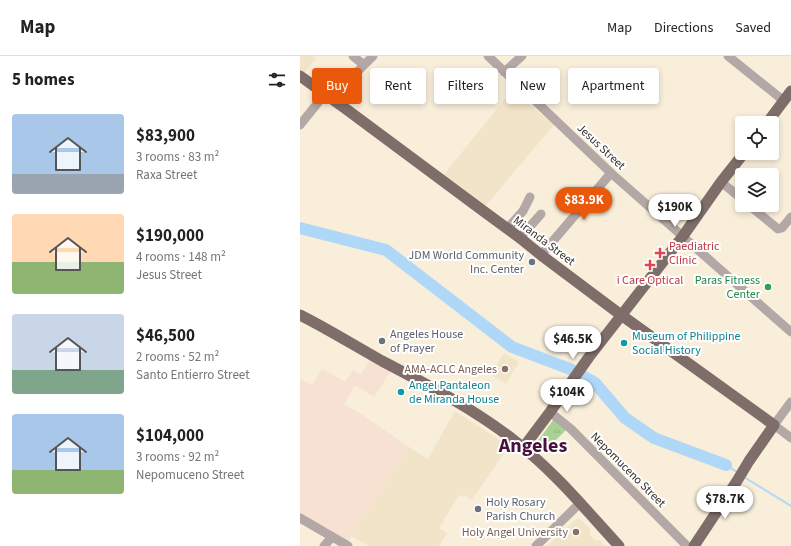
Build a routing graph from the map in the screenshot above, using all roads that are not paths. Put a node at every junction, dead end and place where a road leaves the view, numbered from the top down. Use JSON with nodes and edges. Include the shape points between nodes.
{"nodes":[{"id":1,"x":353,"y":56,"type":"edge"},
{"id":2,"x":373,"y":56,"type":"edge"},
{"id":3,"x":488,"y":56,"type":"edge"},
{"id":4,"x":522,"y":56,"type":"edge"},
{"id":5,"x":728,"y":56,"type":"edge"},
{"id":6,"x":364,"y":65,"type":"junction"},
{"id":7,"x":361,"y":68,"type":"edge"},
{"id":8,"x":504,"y":72,"type":"junction"},
{"id":9,"x":300,"y":76,"type":"edge"},
{"id":10,"x":312,"y":85,"type":"edge"},
{"id":11,"x":791,"y":91,"type":"edge"},
{"id":12,"x":784,"y":101,"type":"junction"},
{"id":13,"x":320,"y":104,"type":"edge"},
{"id":14,"x":339,"y":104,"type":"edge"},
{"id":15,"x":772,"y":116,"type":"edge"},
{"id":16,"x":300,"y":125,"type":"edge"},
{"id":17,"x":738,"y":160,"type":"edge"},
{"id":18,"x":611,"y":173,"type":"junction"},
{"id":19,"x":721,"y":182,"type":"junction"},
{"id":20,"x":735,"y":193,"type":"edge"},
{"id":21,"x":530,"y":197,"type":"dead end"},
{"id":22,"x":758,"y":212,"type":"edge"},
{"id":23,"x":541,"y":214,"type":"dead end"},
{"id":24,"x":791,"y":216,"type":"edge"},
{"id":25,"x":507,"y":229,"type":"junction"},
{"id":26,"x":683,"y":236,"type":"junction"},
{"id":27,"x":520,"y":238,"type":"junction"},
{"id":28,"x":541,"y":255,"type":"junction"},
{"id":29,"x":300,"y":315,"type":"edge"},
{"id":30,"x":622,"y":315,"type":"junction"},
{"id":31,"x":791,"y":332,"type":"edge"},
{"id":32,"x":791,"y":402,"type":"edge"},
{"id":33,"x":550,"y":412,"type":"junction"},
{"id":34,"x":774,"y":425,"type":"junction"},
{"id":35,"x":791,"y":438,"type":"edge"},
{"id":36,"x":523,"y":448,"type":"junction"},
{"id":37,"x":580,"y":503,"type":"junction"},
{"id":38,"x":300,"y":518,"type":"edge"},
{"id":39,"x":332,"y":537,"type":"junction"},
{"id":40,"x":324,"y":546,"type":"edge"},
{"id":41,"x":348,"y":546,"type":"edge"},
{"id":42,"x":536,"y":546,"type":"edge"},
{"id":43,"x":619,"y":546,"type":"edge"},
{"id":44,"x":687,"y":546,"type":"edge"},
{"id":45,"x":694,"y":546,"type":"edge"}],
"edges":[{"from":1,"to":6,"type":"street"},
{"from":2,"to":6,"type":"street"},
{"from":3,"to":8,"type":"street","name":"Jesus Street"},
{"from":4,"to":8,"type":"street"},
{"from":5,"to":12,"type":"street"},
{"from":6,"to":7,"type":"street"},
{"from":8,"to":18,"type":"street","name":"Jesus Street"},
{"from":9,"to":10,"type":"main road","name":"Miranda Street"},
{"from":11,"to":12,"type":"main road"},
{"from":12,"to":15,"type":"main road"},
{"from":13,"to":16,"type":"street"},
{"from":14,"to":25,"type":"main road","name":"Miranda Street"},
{"from":17,"to":19,"type":"main road"},
{"from":18,"to":26,"type":"street","name":"Jesus Street"},
{"from":18,"to":28,"type":"street"},
{"from":19,"to":20,"type":"street"},
{"from":19,"to":26,"type":"main road"},
{"from":21,"to":25,"type":"street","via":[[523,211]]},
{"from":22,"to":24,"type":"street","via":[[778,228],[782,228]]},
{"from":23,"to":27,"type":"street"},
{"from":25,"to":27,"type":"main road","name":"Miranda Street"},
{"from":26,"to":30,"type":"main road"},
{"from":26,"to":31,"type":"street","name":"Jesus Street"},
{"from":27,"to":28,"type":"main road","name":"Miranda Street"},
{"from":28,"to":30,"type":"main road","name":"Miranda Street"},
{"from":29,"to":36,"type":"main road","via":[[477,414]]},
{"from":30,"to":33,"type":"main road"},
{"from":30,"to":34,"type":"main road","name":"Miranda Street"},
{"from":32,"to":34,"type":"street"},
{"from":33,"to":36,"type":"main road"},
{"from":33,"to":44,"type":"street","name":"Nepomuceno Street"},
{"from":34,"to":35,"type":"street"},
{"from":34,"to":45,"type":"main road"},
{"from":36,"to":37,"type":"main road"},
{"from":37,"to":42,"type":"street"},
{"from":37,"to":43,"type":"main road"},
{"from":38,"to":39,"type":"street"},
{"from":39,"to":40,"type":"street"},
{"from":39,"to":41,"type":"street"}]}
